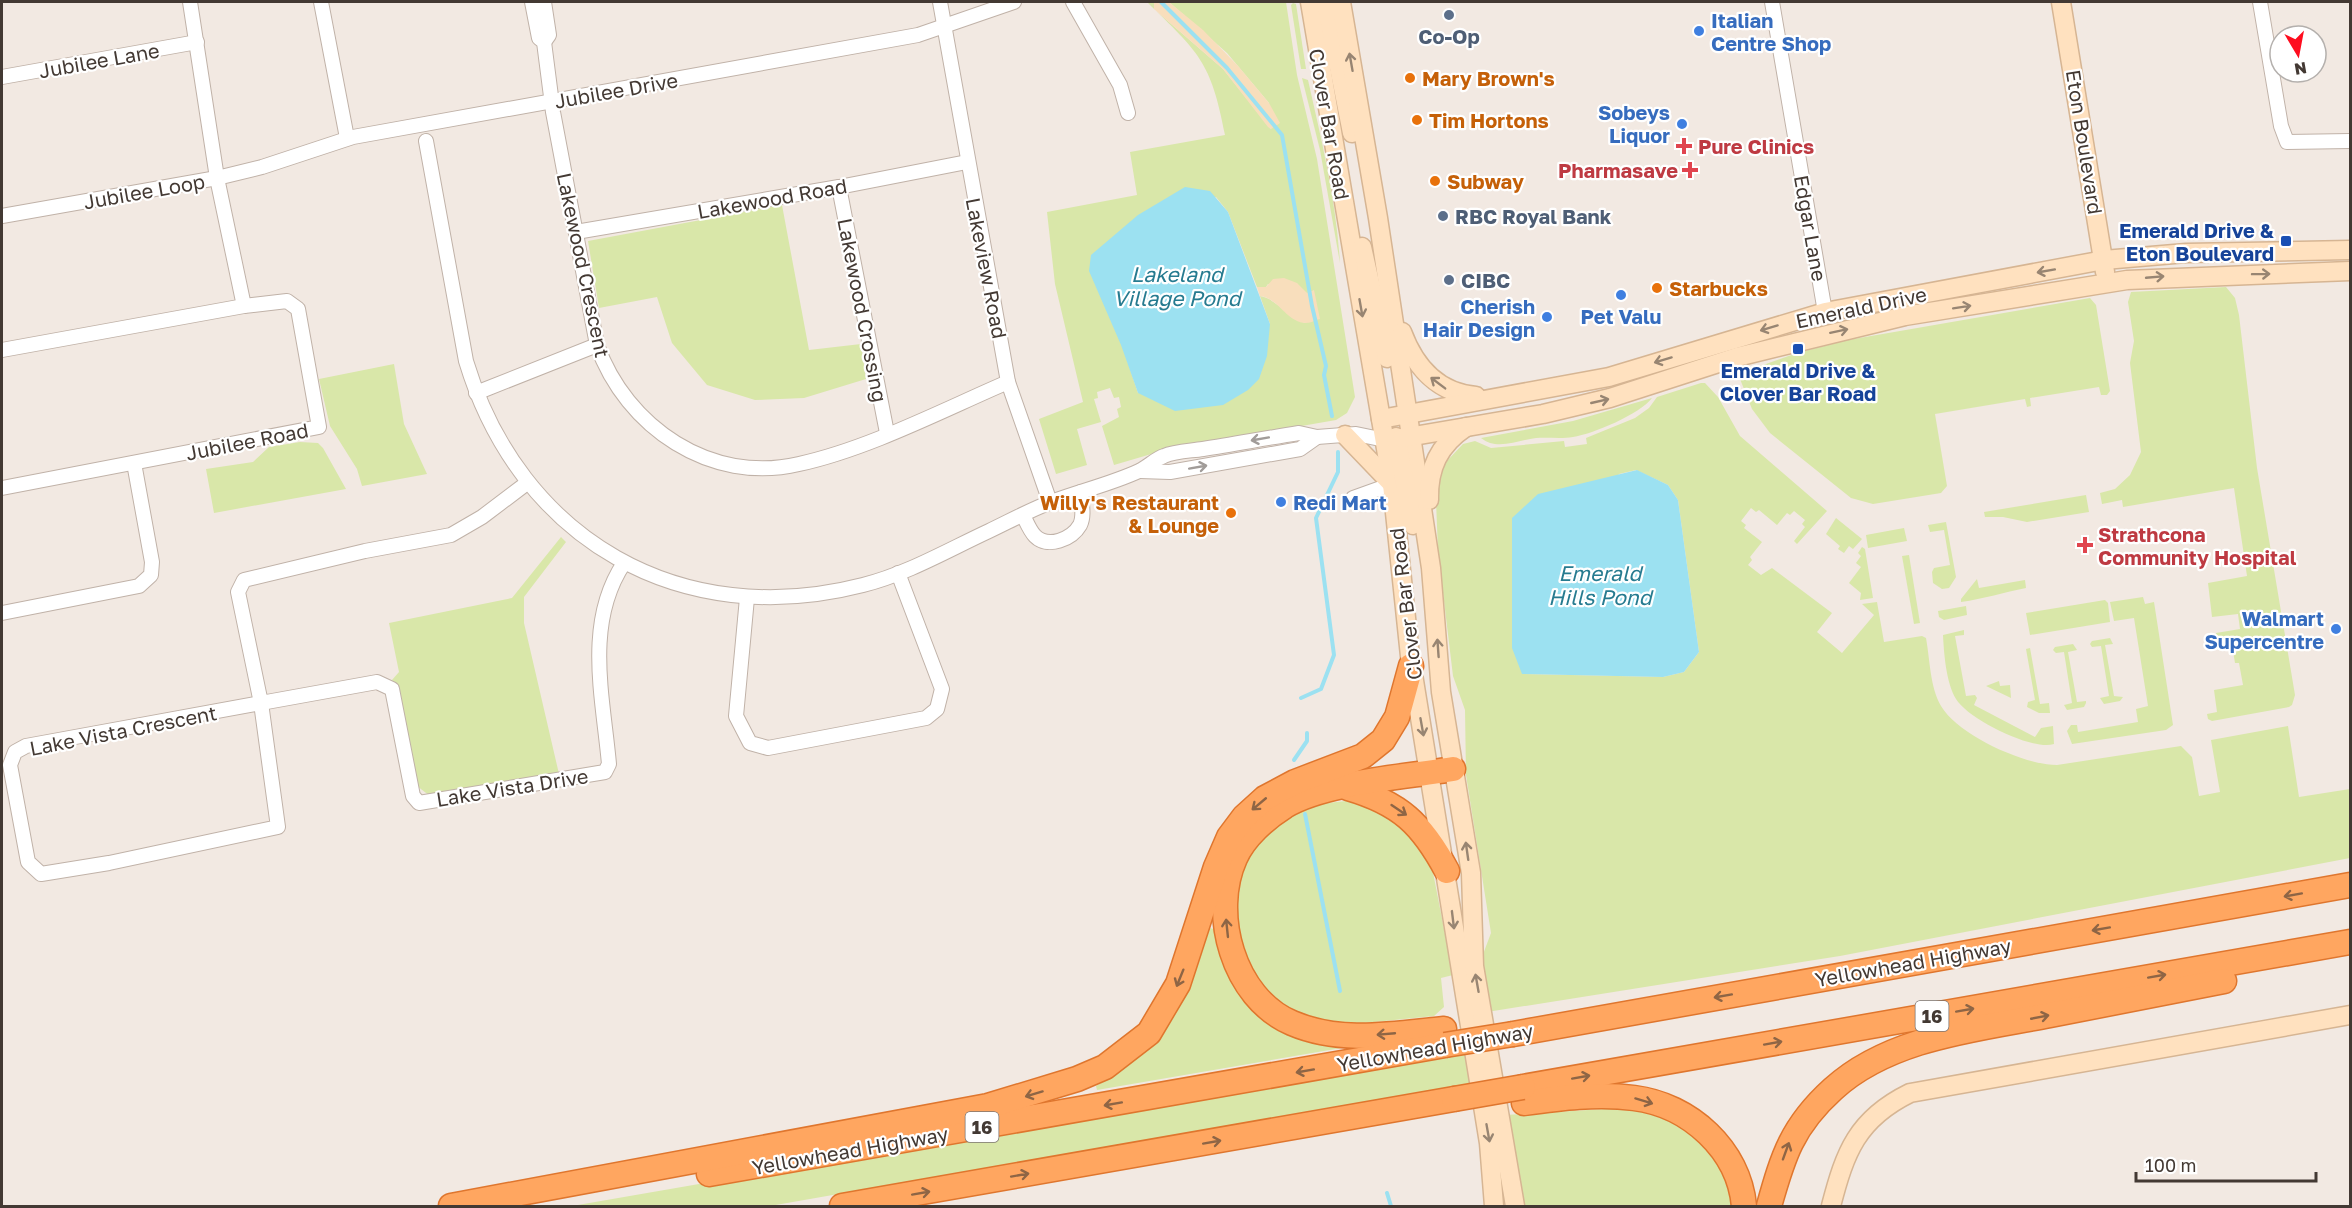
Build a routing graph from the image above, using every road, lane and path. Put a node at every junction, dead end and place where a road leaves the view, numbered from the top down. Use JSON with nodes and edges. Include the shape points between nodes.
{"nodes":[{"id":1,"x":190,"y":2,"type":"edge"},
{"id":2,"x":321,"y":2,"type":"edge"},
{"id":3,"x":532,"y":2,"type":"edge"},
{"id":4,"x":543,"y":2,"type":"edge"},
{"id":5,"x":940,"y":2,"type":"edge"},
{"id":6,"x":1014,"y":2,"type":"edge"},
{"id":7,"x":1073,"y":2,"type":"edge"},
{"id":8,"x":1310,"y":2,"type":"edge"},
{"id":9,"x":1326,"y":2,"type":"edge"},
{"id":10,"x":1341,"y":2,"type":"edge"},
{"id":11,"x":1355,"y":2,"type":"edge"},
{"id":12,"x":1772,"y":2,"type":"edge"},
{"id":13,"x":2061,"y":2,"type":"edge"},
{"id":14,"x":2260,"y":2,"type":"edge"},
{"id":15,"x":1344,"y":23,"type":"junction"},
{"id":16,"x":945,"y":28,"type":"junction"},
{"id":17,"x":197,"y":42,"type":"junction"},
{"id":18,"x":544,"y":42,"type":"junction"},
{"id":19,"x":2,"y":77,"type":"edge"},
{"id":20,"x":552,"y":101,"type":"junction"},
{"id":21,"x":1128,"y":113,"type":"dead end"},
{"id":22,"x":347,"y":138,"type":"junction"},
{"id":23,"x":426,"y":141,"type":"dead end"},
{"id":24,"x":2350,"y":141,"type":"edge"},
{"id":25,"x":967,"y":162,"type":"junction"},
{"id":26,"x":217,"y":178,"type":"junction"},
{"id":27,"x":839,"y":187,"type":"junction"},
{"id":28,"x":2,"y":216,"type":"edge"},
{"id":29,"x":1378,"y":218,"type":"junction"},
{"id":30,"x":576,"y":232,"type":"junction"},
{"id":31,"x":2350,"y":250,"type":"edge"},
{"id":32,"x":2104,"y":260,"type":"junction"},
{"id":33,"x":2350,"y":272,"type":"edge"},
{"id":34,"x":2106,"y":283,"type":"junction"},
{"id":35,"x":244,"y":306,"type":"junction"},
{"id":36,"x":1392,"y":306,"type":"junction"},
{"id":37,"x":1825,"y":312,"type":"junction"},
{"id":38,"x":597,"y":345,"type":"junction"},
{"id":39,"x":2,"y":350,"type":"edge"},
{"id":40,"x":1609,"y":377,"type":"junction"},
{"id":41,"x":1008,"y":382,"type":"junction"},
{"id":42,"x":476,"y":393,"type":"junction"},
{"id":43,"x":1492,"y":397,"type":"junction"},
{"id":44,"x":1469,"y":425,"type":"junction"},
{"id":45,"x":1398,"y":427,"type":"junction"},
{"id":46,"x":886,"y":433,"type":"junction"},
{"id":47,"x":1350,"y":435,"type":"junction"},
{"id":48,"x":1317,"y":437,"type":"junction"},
{"id":49,"x":1233,"y":444,"type":"junction"},
{"id":50,"x":1237,"y":459,"type":"junction"},
{"id":51,"x":134,"y":463,"type":"junction"},
{"id":52,"x":1140,"y":471,"type":"junction"},
{"id":53,"x":527,"y":483,"type":"junction"},
{"id":54,"x":1392,"y":484,"type":"junction"},
{"id":55,"x":2,"y":488,"type":"edge"},
{"id":56,"x":1081,"y":492,"type":"junction"},
{"id":57,"x":1353,"y":498,"type":"dead end"},
{"id":58,"x":1050,"y":502,"type":"junction"},
{"id":59,"x":1023,"y":515,"type":"junction"},
{"id":60,"x":624,"y":563,"type":"junction"},
{"id":61,"x":1431,"y":568,"type":"junction"},
{"id":62,"x":898,"y":573,"type":"junction"},
{"id":63,"x":747,"y":598,"type":"junction"},
{"id":64,"x":2,"y":613,"type":"edge"},
{"id":65,"x":1411,"y":666,"type":"junction"},
{"id":66,"x":261,"y":703,"type":"junction"},
{"id":67,"x":1452,"y":761,"type":"junction"},
{"id":68,"x":1428,"y":765,"type":"junction"},
{"id":69,"x":1311,"y":777,"type":"junction"},
{"id":70,"x":1346,"y":787,"type":"junction"},
{"id":71,"x":1446,"y":872,"type":"junction"},
{"id":72,"x":2350,"y":885,"type":"edge"},
{"id":73,"x":2350,"y":942,"type":"edge"},
{"id":74,"x":2350,"y":956,"type":"edge"},
{"id":75,"x":2350,"y":1015,"type":"edge"},
{"id":76,"x":1445,"y":1037,"type":"junction"},
{"id":77,"x":1524,"y":1095,"type":"junction"},
{"id":78,"x":452,"y":1206,"type":"edge"},
{"id":79,"x":519,"y":1206,"type":"edge"},
{"id":80,"x":842,"y":1206,"type":"edge"},
{"id":81,"x":1494,"y":1206,"type":"edge"},
{"id":82,"x":1515,"y":1206,"type":"edge"},
{"id":83,"x":1744,"y":1206,"type":"edge"},
{"id":84,"x":1769,"y":1206,"type":"edge"},
{"id":85,"x":1831,"y":1206,"type":"edge"}],
"edges":[{"from":1,"to":17,"type":"street","name":"Jubilee Loop"},
{"from":2,"to":22,"type":"street"},
{"from":3,"to":18,"type":"street","via":[[539,38]]},
{"from":4,"to":18,"type":"street","via":[[549,35]]},
{"from":5,"to":16,"type":"street","name":"Lakeview Road"},
{"from":6,"to":16,"type":"street","name":"Jubilee Drive"},
{"from":7,"to":21,"type":"street","via":[[1120,85]]},
{"from":8,"to":45,"type":"main road","name":"Clover Bar Road","one_way":true,"via":[[1341,191]]},
{"from":9,"to":29,"type":"main road","via":[[1350,125]]},
{"from":10,"to":15,"type":"main road","name":"Clover Bar Road"},
{"from":11,"to":15,"type":"main road"},
{"from":12,"to":37,"type":"street","name":"Edgar Lane"},
{"from":13,"to":32,"type":"main road","name":"Eton Boulevard"},
{"from":14,"to":24,"type":"street","via":[[2287,142]]},
{"from":29,"to":15,"type":"main road","name":"Clover Bar Road","one_way":true},
{"from":16,"to":20,"type":"street","name":"Jubilee Drive"},
{"from":16,"to":25,"type":"street","name":"Lakeview Road"},
{"from":17,"to":19,"type":"street","name":"Jubilee Lane"},
{"from":17,"to":26,"type":"street","name":"Jubilee Loop"},
{"from":18,"to":20,"type":"street","name":"Lakewood Crescent"},
{"from":20,"to":22,"type":"street","name":"Jubilee Drive"},
{"from":20,"to":30,"type":"street","name":"Lakewood Crescent"},
{"from":22,"to":26,"type":"street","name":"Jubilee Drive"},
{"from":23,"to":42,"type":"street","via":[[466,361]]},
{"from":25,"to":27,"type":"street","name":"Lakewood Road"},
{"from":25,"to":41,"type":"street","name":"Lakeview Road"},
{"from":26,"to":28,"type":"street","name":"Jubilee Loop"},
{"from":26,"to":35,"type":"street"},
{"from":27,"to":30,"type":"street","name":"Lakewood Road"},
{"from":27,"to":46,"type":"street","name":"Lakewood Crossing"},
{"from":29,"to":36,"type":"main road","name":"Clover Bar Road"},
{"from":30,"to":38,"type":"street","name":"Lakewood Crescent"},
{"from":31,"to":32,"type":"main road","name":"Emerald Drive","via":[[2186,253]]},
{"from":32,"to":34,"type":"main road","name":"Eton Boulevard"},
{"from":32,"to":37,"type":"main road","name":"Emerald Drive","one_way":true},
{"from":34,"to":33,"type":"main road","name":"Emerald Drive","one_way":true,"via":[[2174,276]]},
{"from":44,"to":34,"type":"main road","name":"Emerald Drive","one_way":true,"via":[[1543,414],[1611,398],[1819,335],[1905,316]]},
{"from":35,"to":39,"type":"street","name":"Jubilee Road"},
{"from":35,"to":51,"type":"street","name":"Jubilee Road","via":[[287,301],[298,309],[319,427]]},
{"from":43,"to":36,"type":"main road","one_way":true,"via":[[1455,394],[1429,376],[1406,344]]},
{"from":36,"to":45,"type":"main road","name":"Clover Bar Road"},
{"from":37,"to":40,"type":"main road","name":"Emerald Drive","one_way":true},
{"from":38,"to":42,"type":"street"},
{"from":38,"to":46,"type":"street","name":"Lakewood Crescent","via":[[606,370],[645,421],[683,447],[739,467],[798,465]]},
{"from":40,"to":43,"type":"main road","name":"Emerald Drive"},
{"from":40,"to":45,"type":"main road","via":[[1526,405]]},
{"from":41,"to":46,"type":"street","name":"Lakewood Crescent"},
{"from":41,"to":58,"type":"street","name":"Lakeview Road"},
{"from":42,"to":53,"type":"street","via":[[502,448]]},
{"from":43,"to":45,"type":"main road","name":"Emerald Drive"},
{"from":44,"to":45,"type":"main road","name":"Emerald Drive"},
{"from":44,"to":61,"type":"main road","via":[[1444,445],[1431,472]]},
{"from":45,"to":47,"type":"street"},
{"from":45,"to":47,"type":"street"},
{"from":45,"to":54,"type":"main road","name":"Clover Bar Road"},
{"from":45,"to":61,"type":"main road","name":"Clover Bar Road"},
{"from":47,"to":48,"type":"street"},
{"from":47,"to":54,"type":"main road"},
{"from":48,"to":49,"type":"street","one_way":true,"via":[[1299,433]]},
{"from":48,"to":50,"type":"street","via":[[1300,449]]},
{"from":49,"to":50,"type":"street"},
{"from":49,"to":52,"type":"street","via":[[1164,456]]},
{"from":52,"to":50,"type":"street","one_way":true,"via":[[1170,472]]},
{"from":51,"to":55,"type":"street","name":"Jubilee Road"},
{"from":51,"to":64,"type":"street","via":[[151,575],[139,586]]},
{"from":52,"to":56,"type":"street"},
{"from":53,"to":60,"type":"street","via":[[578,533]]},
{"from":53,"to":66,"type":"street","via":[[451,535],[244,580],[238,592]]},
{"from":54,"to":57,"type":"street"},
{"from":54,"to":65,"type":"main road","name":"Clover Bar Road"},
{"from":56,"to":58,"type":"street"},
{"from":56,"to":59,"type":"street","via":[[1079,525],[1073,534],[1059,541],[1047,542],[1035,536]]},
{"from":58,"to":59,"type":"street"},
{"from":59,"to":62,"type":"street"},
{"from":60,"to":63,"type":"street","via":[[707,592]]},
{"from":60,"to":66,"type":"street","name":"Lake Vista Drive","via":[[607,597],[598,639],[609,765],[605,772],[419,802],[413,796],[392,689],[377,682]]},
{"from":67,"to":61,"type":"main road","name":"Clover Bar Road","one_way":true,"via":[[1441,692]]},
{"from":62,"to":63,"type":"street","via":[[817,595]]},
{"from":62,"to":63,"type":"street","via":[[942,689],[937,708],[926,718],[768,748],[750,743],[735,716]]},
{"from":65,"to":68,"type":"main road","name":"Clover Bar Road","one_way":true},
{"from":65,"to":69,"type":"highway","via":[[1397,717],[1383,740],[1363,756]]},
{"from":66,"to":66,"type":"street","name":"Lake Vista Crescent","via":[[26,746],[15,752],[10,765],[28,862],[41,874],[278,827]]},
{"from":67,"to":68,"type":"highway"},
{"from":82,"to":67,"type":"main road","name":"Clover Bar Road","one_way":true,"via":[[1474,966],[1471,873]]},
{"from":68,"to":69,"type":"highway"},
{"from":68,"to":70,"type":"highway"},
{"from":68,"to":71,"type":"main road","name":"Clover Bar Road"},
{"from":69,"to":78,"type":"highway","one_way":true,"via":[[1265,798],[1228,837],[1178,984],[1149,1033],[1105,1067],[1032,1095],[988,1106]]},
{"from":70,"to":71,"type":"highway","one_way":true,"via":[[1386,802],[1409,817]]},
{"from":76,"to":70,"type":"highway","one_way":true,"via":[[1333,1035],[1289,1022],[1268,1008],[1242,975],[1232,952],[1227,933],[1227,882],[1245,842],[1262,823],[1286,806]]},
{"from":71,"to":81,"type":"main road","name":"Clover Bar Road","one_way":true,"via":[[1489,1143]]},
{"from":72,"to":76,"type":"highway","name":"Yellowhead Highway","one_way":true,"via":[[1580,1021],[1560,1015]]},
{"from":77,"to":73,"type":"highway","number":"16","one_way":true},
{"from":84,"to":74,"type":"highway","one_way":true,"via":[[1790,1140],[1803,1122],[1833,1089],[1884,1057],[1961,1032]]},
{"from":75,"to":85,"type":"main road","via":[[1910,1093],[1891,1102],[1858,1134],[1848,1150]]},
{"from":76,"to":79,"type":"highway","name":"Yellowhead Highway","number":"16","one_way":true},
{"from":80,"to":77,"type":"highway","number":"16","one_way":true,"bridge":true,"via":[[1244,1136]]},
{"from":77,"to":83,"type":"highway","one_way":true,"via":[[1636,1098],[1679,1112],[1708,1133],[1732,1164]]}]}
